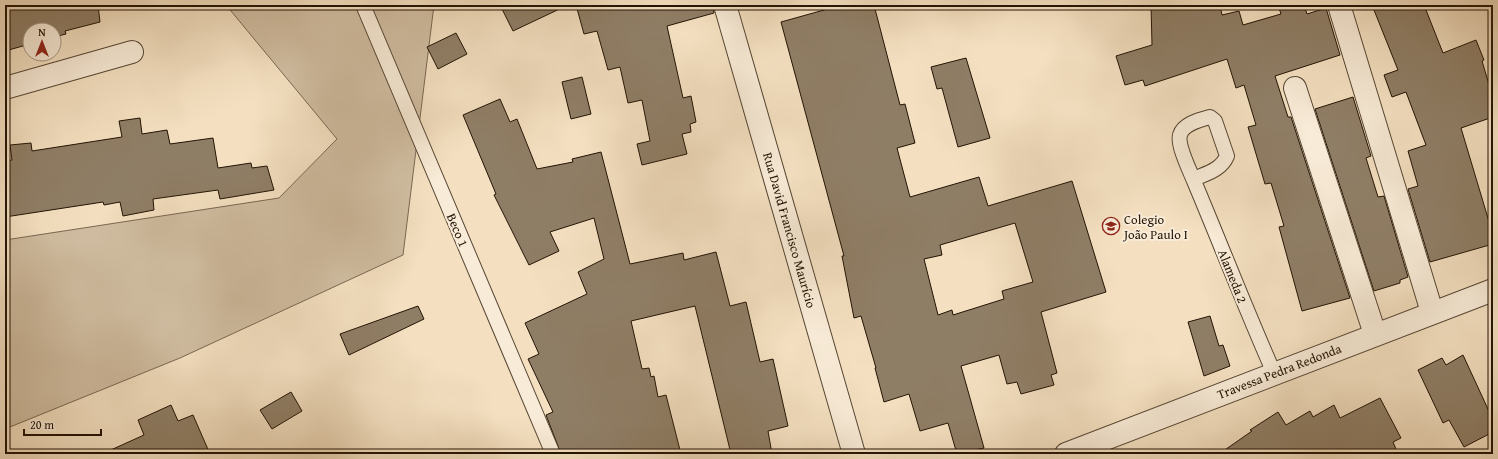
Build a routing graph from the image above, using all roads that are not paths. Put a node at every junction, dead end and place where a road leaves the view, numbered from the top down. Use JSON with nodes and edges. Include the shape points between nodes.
{"nodes":[{"id":1,"x":363,"y":5,"type":"edge"},
{"id":2,"x":725,"y":5,"type":"edge"},
{"id":3,"x":1339,"y":5,"type":"edge"},
{"id":4,"x":132,"y":52,"type":"dead end"},
{"id":5,"x":5,"y":88,"type":"edge"},
{"id":6,"x":1295,"y":88,"type":"dead end"},
{"id":7,"x":1194,"y":179,"type":"dead end"},
{"id":8,"x":1493,"y":290,"type":"edge"},
{"id":9,"x":1432,"y":312,"type":"junction"},
{"id":10,"x":1375,"y":334,"type":"junction"},
{"id":11,"x":1274,"y":373,"type":"junction"},
{"id":12,"x":553,"y":454,"type":"edge"},
{"id":13,"x":854,"y":454,"type":"edge"},
{"id":14,"x":1066,"y":454,"type":"edge"}],
"edges":[{"from":1,"to":12,"type":"lane","name":"Beco 1"},
{"from":2,"to":13,"type":"street","name":"Rua David Francisco Maurício"},
{"from":3,"to":9,"type":"street"},
{"from":4,"to":5,"type":"street"},
{"from":6,"to":10,"type":"street"},
{"from":7,"to":11,"type":"lane","name":"Alameda 2"},
{"from":8,"to":9,"type":"street","name":"Travessa Pedra Redonda"},
{"from":9,"to":10,"type":"street","name":"Travessa Pedra Redonda"},
{"from":10,"to":11,"type":"street","name":"Travessa Pedra Redonda"},
{"from":11,"to":14,"type":"street","name":"Travessa Pedra Redonda"}]}
